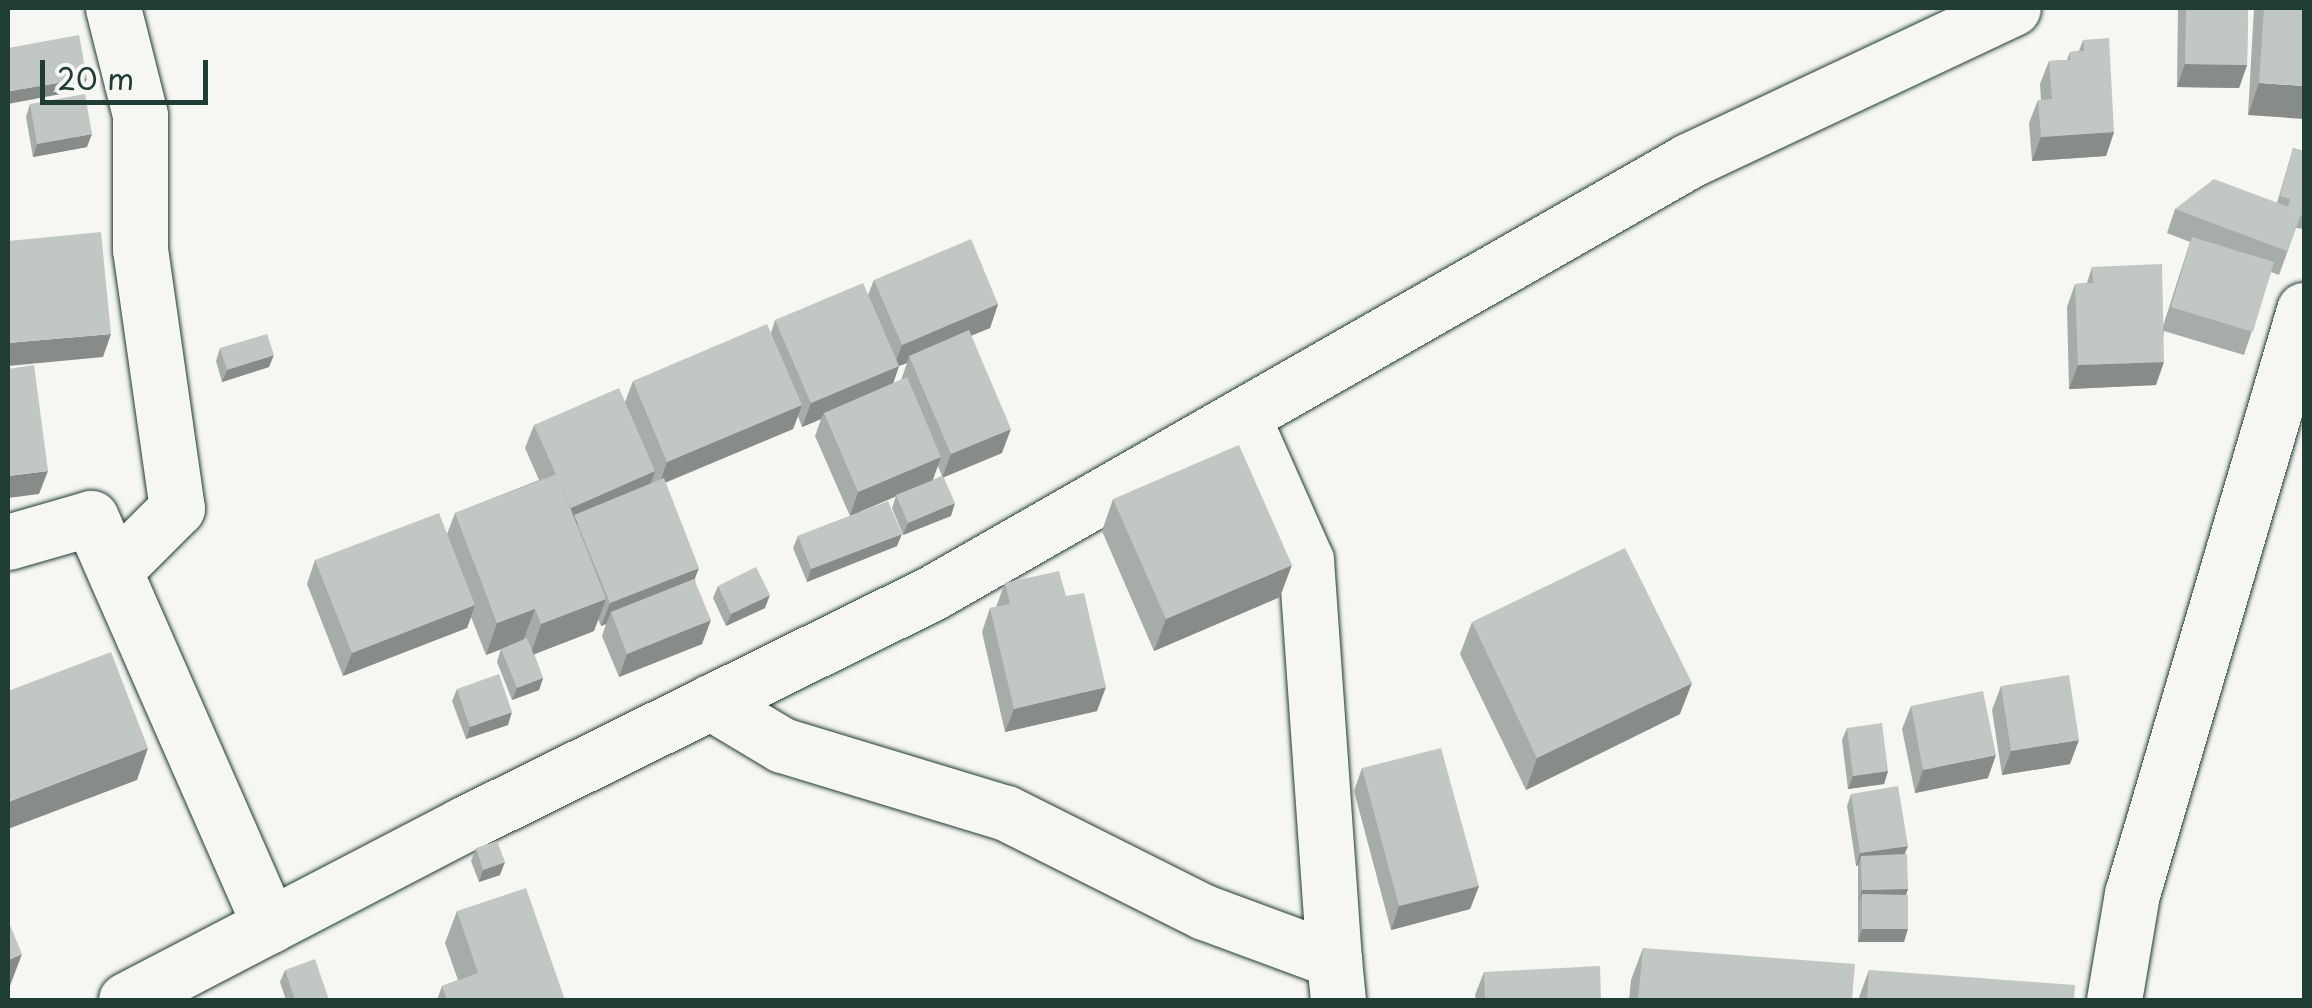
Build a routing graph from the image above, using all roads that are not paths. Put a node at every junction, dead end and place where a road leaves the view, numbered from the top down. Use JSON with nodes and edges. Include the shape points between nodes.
{"nodes":[{"id":1,"x":113,"y":8,"type":"edge"},
{"id":2,"x":2013,"y":8,"type":"edge"},
{"id":3,"x":2304,"y":310,"type":"edge"},
{"id":4,"x":2294,"y":372,"type":"edge"},
{"id":5,"x":1243,"y":418,"type":"junction"},
{"id":6,"x":8,"y":542,"type":"edge"},
{"id":7,"x":116,"y":569,"type":"junction"},
{"id":8,"x":710,"y":702,"type":"junction"},
{"id":9,"x":270,"y":925,"type":"junction"},
{"id":10,"x":1336,"y":980,"type":"edge"},
{"id":11,"x":172,"y":988,"type":"edge"},
{"id":12,"x":126,"y":1000,"type":"edge"},
{"id":13,"x":2114,"y":1000,"type":"edge"}],
"edges":[{"from":1,"to":7,"type":"street","via":[[140,115],[140,249],[176,508]]},
{"from":2,"to":5,"type":"street","via":[[1688,162]]},
{"from":3,"to":4,"type":"street"},
{"from":4,"to":13,"type":"street","via":[[2132,894]]},
{"from":5,"to":8,"type":"street","via":[[932,593]]},
{"from":5,"to":10,"type":"street","via":[[1306,560]]},
{"from":6,"to":7,"type":"street","via":[[91,518]]},
{"from":7,"to":9,"type":"street"},
{"from":8,"to":9,"type":"street"},
{"from":8,"to":10,"type":"street","via":[[782,745],[1006,813]]},
{"from":9,"to":11,"type":"street"},
{"from":11,"to":12,"type":"street"}]}
